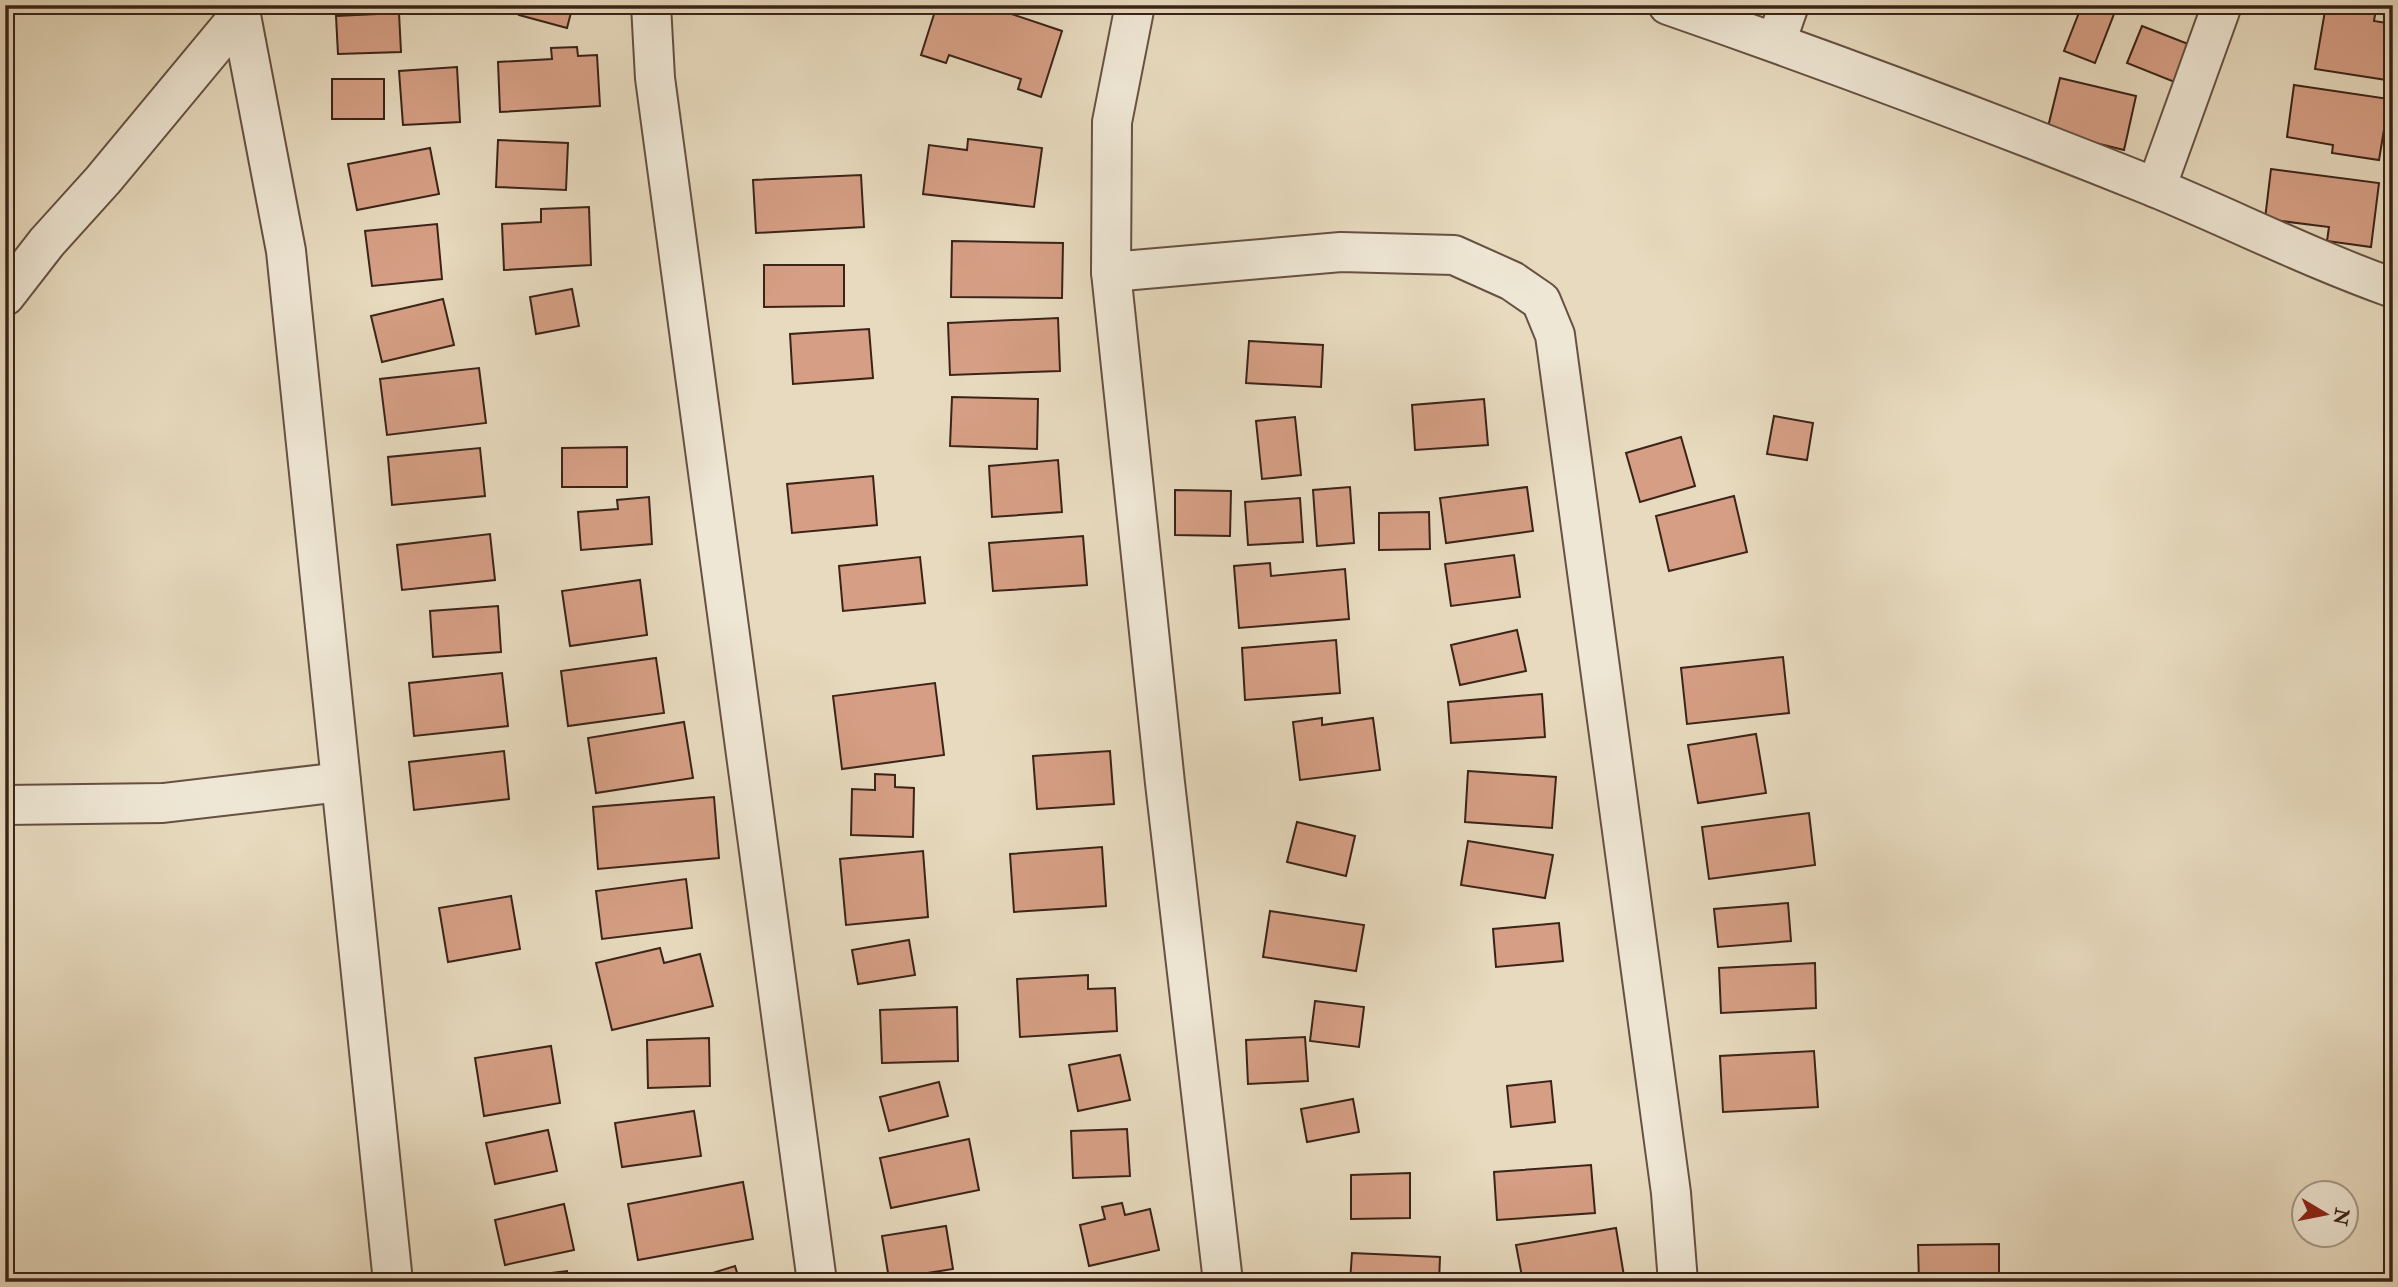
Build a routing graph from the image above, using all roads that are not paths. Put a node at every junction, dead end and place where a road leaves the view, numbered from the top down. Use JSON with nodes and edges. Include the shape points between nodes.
{"nodes":[{"id":1,"x":651,"y":5,"type":"edge"},
{"id":2,"x":1135,"y":5,"type":"edge"},
{"id":3,"x":1668,"y":5,"type":"edge"},
{"id":4,"x":1789,"y":5,"type":"edge"},
{"id":5,"x":2222,"y":5,"type":"edge"},
{"id":6,"x":240,"y":10,"type":"edge"},
{"id":7,"x":1776,"y":42,"type":"junction"},
{"id":8,"x":2155,"y":188,"type":"junction"},
{"id":9,"x":1111,"y":272,"type":"junction"},
{"id":10,"x":2393,"y":288,"type":"edge"},
{"id":11,"x":5,"y":296,"type":"edge"},
{"id":12,"x":341,"y":782,"type":"junction"},
{"id":13,"x":5,"y":805,"type":"edge"},
{"id":14,"x":393,"y":1282,"type":"edge"},
{"id":15,"x":817,"y":1282,"type":"edge"},
{"id":16,"x":1223,"y":1282,"type":"edge"},
{"id":17,"x":1678,"y":1282,"type":"edge"}],
"edges":[{"from":1,"to":15,"type":"street","via":[[655,78]]},
{"from":2,"to":9,"type":"street","via":[[1112,122]]},
{"from":3,"to":7,"type":"street"},
{"from":4,"to":7,"type":"street"},
{"from":5,"to":8,"type":"street"},
{"from":6,"to":11,"type":"street"},
{"from":6,"to":12,"type":"street","via":[[286,251]]},
{"from":7,"to":8,"type":"street"},
{"from":8,"to":10,"type":"street"},
{"from":9,"to":16,"type":"street"},
{"from":9,"to":17,"type":"street","via":[[1341,252],[1454,255],[1512,281],[1541,301],[1556,335],[1671,1193]]},
{"from":12,"to":13,"type":"street","via":[[163,803]]},
{"from":12,"to":14,"type":"street"}]}
